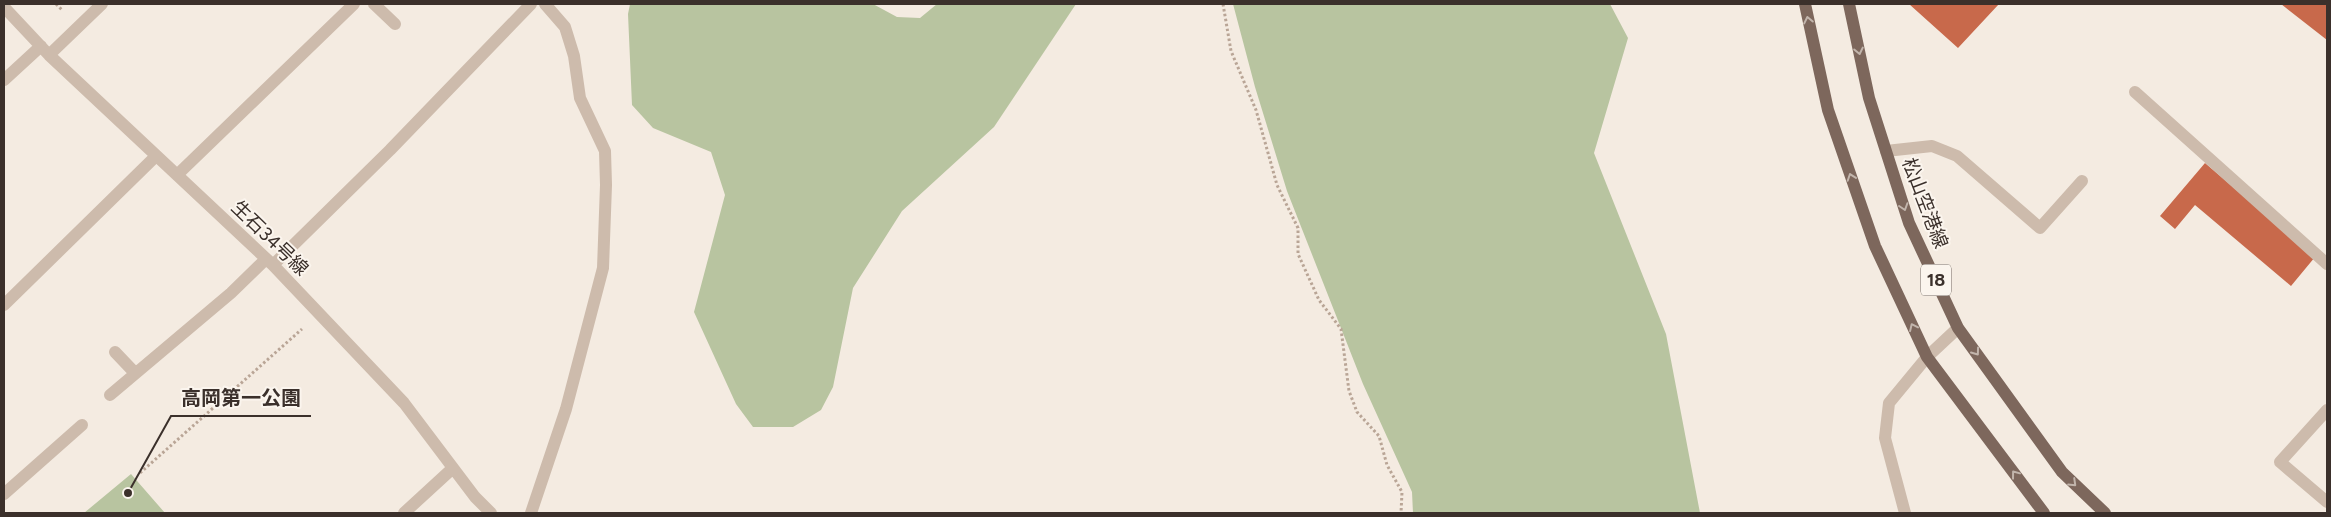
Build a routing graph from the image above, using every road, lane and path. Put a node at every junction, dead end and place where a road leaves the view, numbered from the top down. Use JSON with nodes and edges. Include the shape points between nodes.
{"nodes":[{"id":1,"x":102,"y":4,"type":"edge"},
{"id":2,"x":354,"y":4,"type":"edge"},
{"id":3,"x":374,"y":4,"type":"edge"},
{"id":4,"x":531,"y":4,"type":"edge"},
{"id":5,"x":546,"y":4,"type":"edge"},
{"id":6,"x":1224,"y":4,"type":"edge"},
{"id":7,"x":1805,"y":4,"type":"edge"},
{"id":8,"x":1849,"y":4,"type":"edge"},
{"id":9,"x":4,"y":7,"type":"edge"},
{"id":10,"x":395,"y":24,"type":"dead end"},
{"id":11,"x":45,"y":51,"type":"junction"},
{"id":12,"x":4,"y":80,"type":"edge"},
{"id":13,"x":2136,"y":92,"type":"dead end"},
{"id":14,"x":1886,"y":151,"type":"junction"},
{"id":15,"x":156,"y":156,"type":"junction"},
{"id":16,"x":177,"y":175,"type":"junction"},
{"id":17,"x":2082,"y":180,"type":"dead end"},
{"id":18,"x":270,"y":262,"type":"junction"},
{"id":19,"x":2327,"y":264,"type":"edge"},
{"id":20,"x":4,"y":305,"type":"edge"},
{"id":21,"x":319,"y":314,"type":"junction"},
{"id":22,"x":1958,"y":328,"type":"junction"},
{"id":23,"x":115,"y":352,"type":"dead end"},
{"id":24,"x":1927,"y":357,"type":"junction"},
{"id":25,"x":135,"y":374,"type":"junction"},
{"id":26,"x":110,"y":394,"type":"dead end"},
{"id":27,"x":2327,"y":410,"type":"edge"},
{"id":28,"x":82,"y":425,"type":"dead end"},
{"id":29,"x":453,"y":468,"type":"junction"},
{"id":30,"x":140,"y":473,"type":"dead end"},
{"id":31,"x":4,"y":494,"type":"edge"},
{"id":32,"x":2327,"y":502,"type":"edge"},
{"id":33,"x":404,"y":513,"type":"edge"},
{"id":34,"x":491,"y":513,"type":"edge"},
{"id":35,"x":531,"y":513,"type":"edge"},
{"id":36,"x":1401,"y":513,"type":"edge"},
{"id":37,"x":1905,"y":513,"type":"edge"},
{"id":38,"x":2044,"y":513,"type":"edge"},
{"id":39,"x":2104,"y":513,"type":"edge"}],
"edges":[{"from":1,"to":11,"type":"street"},
{"from":2,"to":16,"type":"street"},
{"from":3,"to":10,"type":"street"},
{"from":4,"to":18,"type":"street","via":[[390,150]]},
{"from":5,"to":35,"type":"street","via":[[565,27],[574,56],[580,98],[605,151],[606,185],[603,268],[566,409]]},
{"from":6,"to":36,"type":"path","via":[[1231,51],[1256,110],[1277,186],[1298,228],[1298,254],[1319,300],[1341,329],[1349,391],[1357,412],[1379,436],[1387,465],[1402,492]]},
{"from":24,"to":7,"type":"main road","number":"18","one_way":true,"via":[[1875,246],[1828,110]]},
{"from":8,"to":14,"type":"main road","name":"松山空港線","number":"18","one_way":true,"via":[[1869,98]]},
{"from":9,"to":11,"type":"street","name":"生石34号線"},
{"from":11,"to":12,"type":"street"},
{"from":11,"to":15,"type":"street","name":"生石34号線"},
{"from":13,"to":19,"type":"street"},
{"from":14,"to":17,"type":"street","via":[[1932,146],[1957,156],[2040,228]]},
{"from":14,"to":22,"type":"main road","name":"松山空港線","number":"18","one_way":true,"via":[[1909,223]]},
{"from":15,"to":16,"type":"street","name":"生石34号線"},
{"from":15,"to":20,"type":"street"},
{"from":16,"to":18,"type":"street","name":"生石34号線"},
{"from":18,"to":21,"type":"street","name":"生石34号線"},
{"from":18,"to":25,"type":"street"},
{"from":21,"to":29,"type":"street","name":"生石34号線","via":[[404,403]]},
{"from":21,"to":30,"type":"path"},
{"from":22,"to":24,"type":"street"},
{"from":22,"to":39,"type":"main road","name":"松山空港線","number":"18","one_way":true,"via":[[2062,472]]},
{"from":23,"to":25,"type":"street"},
{"from":24,"to":37,"type":"street","via":[[1889,403],[1885,438]]},
{"from":38,"to":24,"type":"main road","number":"18","one_way":true},
{"from":25,"to":26,"type":"street"},
{"from":27,"to":32,"type":"street","via":[[2280,462]]},
{"from":28,"to":31,"type":"street"},
{"from":29,"to":33,"type":"street"},
{"from":29,"to":34,"type":"street","name":"生石34号線"}]}
